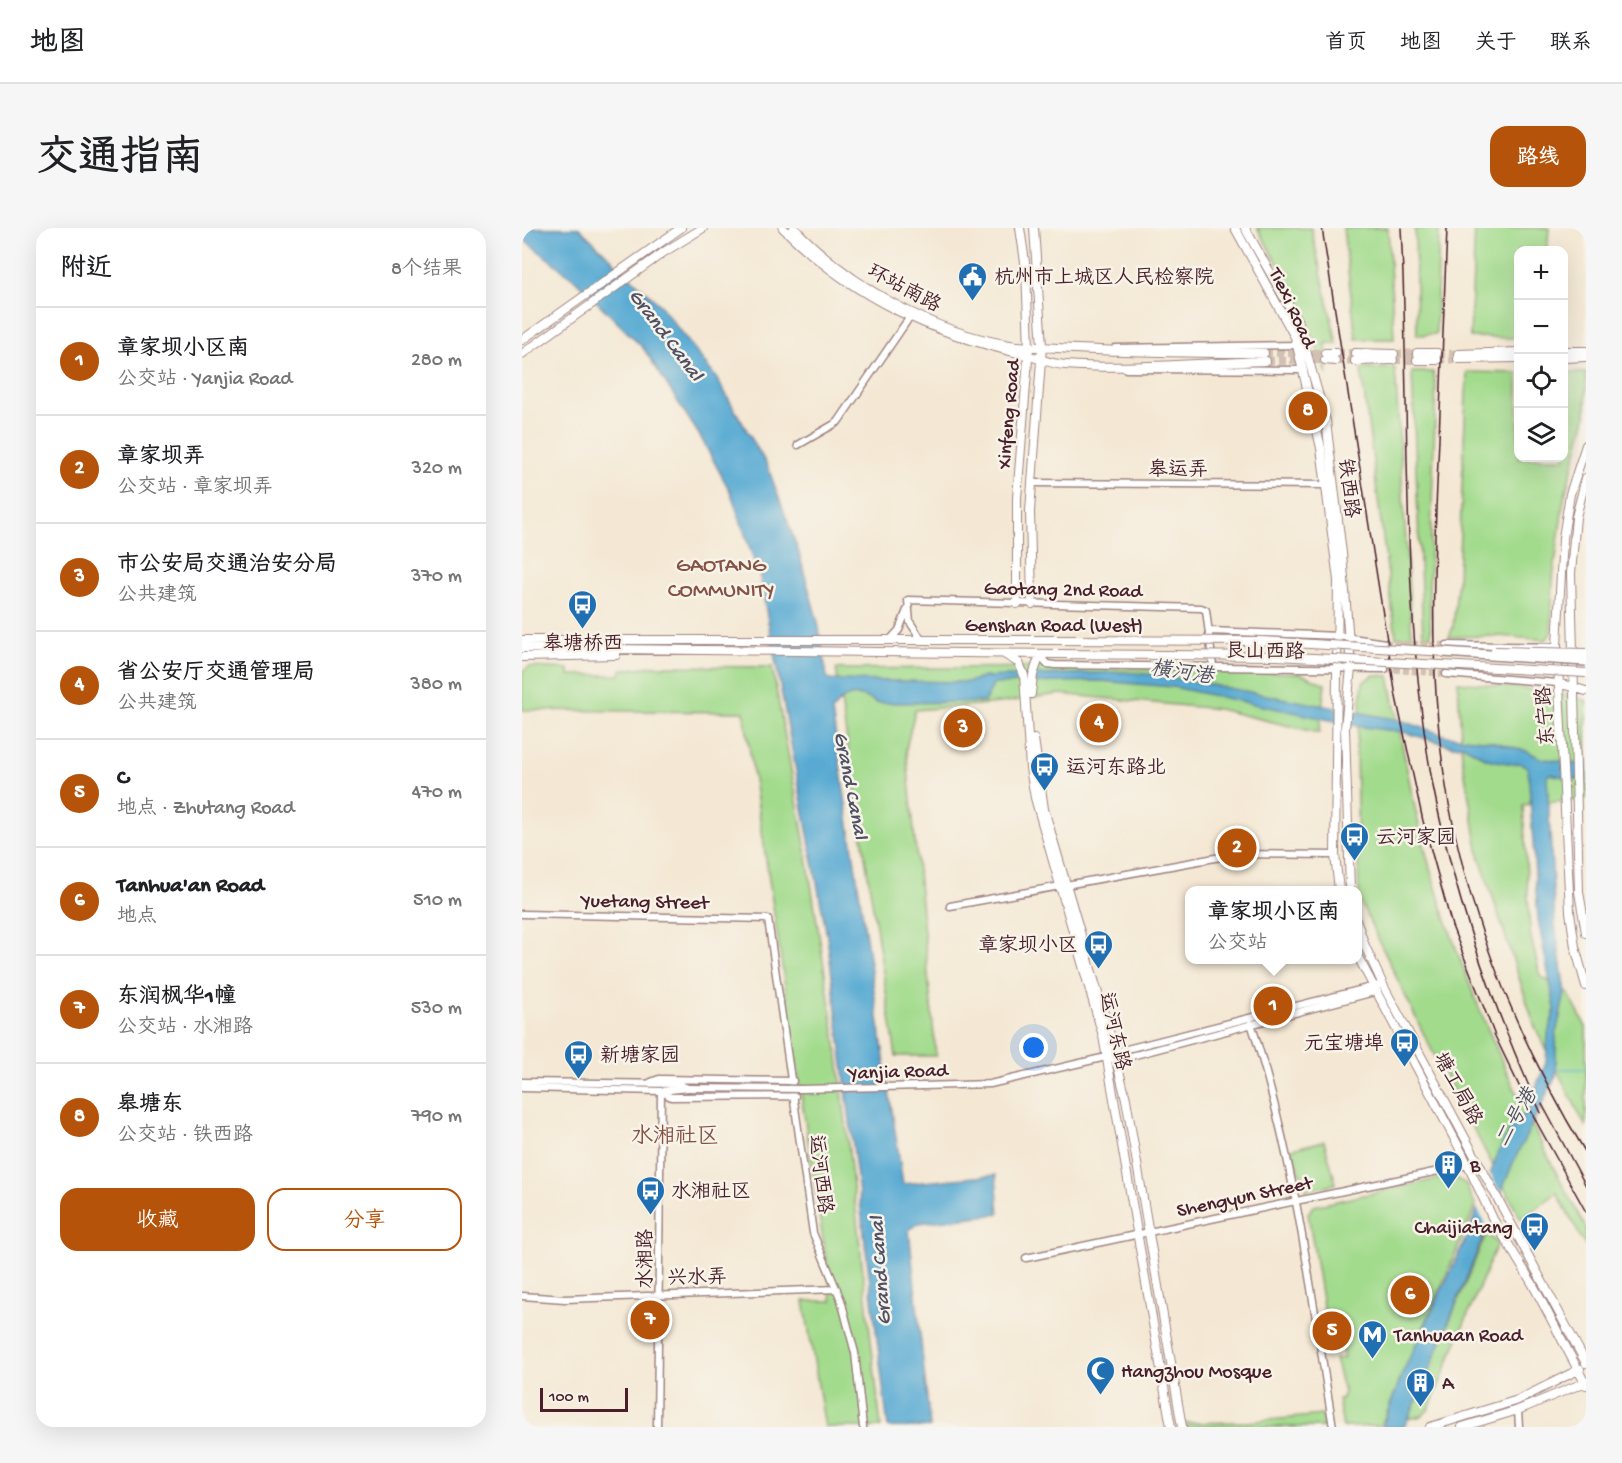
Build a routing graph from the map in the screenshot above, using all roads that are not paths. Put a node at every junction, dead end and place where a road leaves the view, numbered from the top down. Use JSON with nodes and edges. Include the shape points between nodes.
{"nodes":[{"id":1,"x":681,"y":228,"type":"edge"},
{"id":2,"x":703,"y":228,"type":"edge"},
{"id":3,"x":783,"y":228,"type":"edge"},
{"id":4,"x":794,"y":228,"type":"edge"},
{"id":5,"x":1020,"y":228,"type":"edge"},
{"id":6,"x":1034,"y":228,"type":"edge"},
{"id":7,"x":1235,"y":228,"type":"edge"},
{"id":8,"x":1245,"y":228,"type":"edge"},
{"id":9,"x":662,"y":248,"type":"junction"},
{"id":10,"x":909,"y":318,"type":"junction"},
{"id":11,"x":522,"y":340,"type":"edge"},
{"id":12,"x":1297,"y":345,"type":"junction"},
{"id":13,"x":1306,"y":345,"type":"junction"},
{"id":14,"x":1042,"y":347,"type":"junction"},
{"id":15,"x":1029,"y":351,"type":"junction"},
{"id":16,"x":1088,"y":351,"type":"junction"},
{"id":17,"x":1568,"y":351,"type":"edge"},
{"id":18,"x":1586,"y":351,"type":"edge"},
{"id":19,"x":1514,"y":352,"type":"edge"},
{"id":20,"x":522,"y":354,"type":"edge"},
{"id":21,"x":1437,"y":356,"type":"tunnel mouth"},
{"id":22,"x":1325,"y":357,"type":"tunnel mouth"},
{"id":23,"x":1336,"y":357,"type":"tunnel mouth"},
{"id":24,"x":1355,"y":357,"type":"tunnel mouth"},
{"id":25,"x":1394,"y":357,"type":"tunnel mouth"},
{"id":26,"x":1417,"y":357,"type":"tunnel mouth"},
{"id":27,"x":1586,"y":357,"type":"edge"},
{"id":28,"x":1514,"y":358,"type":"edge"},
{"id":29,"x":1568,"y":358,"type":"edge"},
{"id":30,"x":1041,"y":362,"type":"junction"},
{"id":31,"x":1092,"y":367,"type":"junction"},
{"id":32,"x":1304,"y":370,"type":"junction"},
{"id":33,"x":798,"y":445,"type":"dead end"},
{"id":34,"x":1586,"y":445,"type":"edge"},
{"id":35,"x":1586,"y":478,"type":"edge"},
{"id":36,"x":1032,"y":483,"type":"junction"},
{"id":37,"x":1325,"y":485,"type":"junction"},
{"id":38,"x":1016,"y":560,"type":"junction"},
{"id":39,"x":1031,"y":560,"type":"junction"},
{"id":40,"x":1017,"y":604,"type":"junction"},
{"id":41,"x":1032,"y":604,"type":"junction"},
{"id":42,"x":908,"y":610,"type":"junction"},
{"id":43,"x":1209,"y":631,"type":"junction"},
{"id":44,"x":1339,"y":636,"type":"junction"},
{"id":45,"x":1349,"y":637,"type":"junction"},
{"id":46,"x":921,"y":639,"type":"junction"},
{"id":47,"x":522,"y":640,"type":"edge"},
{"id":48,"x":890,"y":640,"type":"junction"},
{"id":49,"x":1385,"y":643,"type":"tunnel mouth"},
{"id":50,"x":1557,"y":647,"type":"junction"},
{"id":51,"x":522,"y":648,"type":"edge"},
{"id":52,"x":1572,"y":648,"type":"junction"},
{"id":53,"x":1445,"y":649,"type":"junction"},
{"id":54,"x":662,"y":651,"type":"junction"},
{"id":55,"x":1586,"y":653,"type":"edge"},
{"id":56,"x":1004,"y":654,"type":"junction"},
{"id":57,"x":1040,"y":655,"type":"junction"},
{"id":58,"x":522,"y":657,"type":"edge"},
{"id":59,"x":1586,"y":661,"type":"edge"},
{"id":60,"x":1213,"y":666,"type":"junction"},
{"id":61,"x":1351,"y":668,"type":"junction"},
{"id":62,"x":1338,"y":669,"type":"junction"},
{"id":63,"x":1385,"y":669,"type":"tunnel mouth"},
{"id":64,"x":1586,"y":673,"type":"edge"},
{"id":65,"x":1446,"y":674,"type":"tunnel mouth"},
{"id":66,"x":1558,"y":683,"type":"junction"},
{"id":67,"x":1028,"y":686,"type":"junction"},
{"id":68,"x":1574,"y":688,"type":"junction"},
{"id":69,"x":1586,"y":691,"type":"edge"},
{"id":70,"x":1335,"y":855,"type":"junction"},
{"id":71,"x":1064,"y":886,"type":"junction"},
{"id":72,"x":1338,"y":886,"type":"edge"},
{"id":73,"x":1350,"y":886,"type":"edge"},
{"id":74,"x":950,"y":906,"type":"dead end"},
{"id":75,"x":522,"y":914,"type":"edge"},
{"id":76,"x":768,"y":919,"type":"joint"},
{"id":77,"x":1586,"y":933,"type":"edge"},
{"id":78,"x":1362,"y":937,"type":"edge"},
{"id":79,"x":1361,"y":964,"type":"edge"},
{"id":80,"x":1384,"y":986,"type":"junction"},
{"id":81,"x":1586,"y":986,"type":"edge"},
{"id":82,"x":1374,"y":989,"type":"junction"},
{"id":83,"x":1251,"y":1023,"type":"junction"},
{"id":84,"x":1115,"y":1055,"type":"junction"},
{"id":85,"x":1107,"y":1057,"type":"junction"},
{"id":86,"x":793,"y":1081,"type":"junction"},
{"id":87,"x":522,"y":1082,"type":"edge"},
{"id":88,"x":649,"y":1083,"type":"junction"},
{"id":89,"x":522,"y":1088,"type":"edge"},
{"id":90,"x":688,"y":1088,"type":"junction"},
{"id":91,"x":661,"y":1091,"type":"junction"},
{"id":92,"x":795,"y":1096,"type":"junction"},
{"id":93,"x":1467,"y":1165,"type":"junction"},
{"id":94,"x":1297,"y":1201,"type":"junction"},
{"id":95,"x":1143,"y":1233,"type":"junction"},
{"id":96,"x":1026,"y":1258,"type":"dead end"},
{"id":97,"x":837,"y":1289,"type":"junction"},
{"id":98,"x":661,"y":1293,"type":"junction"},
{"id":99,"x":522,"y":1296,"type":"edge"},
{"id":100,"x":1586,"y":1363,"type":"edge"},
{"id":101,"x":1578,"y":1370,"type":"junction"},
{"id":102,"x":1586,"y":1383,"type":"edge"},
{"id":103,"x":1518,"y":1410,"type":"junction"},
{"id":104,"x":657,"y":1427,"type":"edge"},
{"id":105,"x":863,"y":1427,"type":"edge"},
{"id":106,"x":1171,"y":1427,"type":"edge"},
{"id":107,"x":1182,"y":1427,"type":"edge"},
{"id":108,"x":1333,"y":1427,"type":"edge"},
{"id":109,"x":1430,"y":1427,"type":"edge"},
{"id":110,"x":1462,"y":1427,"type":"edge"},
{"id":111,"x":1519,"y":1427,"type":"edge"}],
"edges":[{"from":1,"to":9,"type":"main road"},
{"from":2,"to":9,"type":"main road"},
{"from":3,"to":10,"type":"main road","via":[[842,279]]},
{"from":4,"to":15,"type":"main road","name":"环站南路","via":[[858,282],[900,306],[972,335]]},
{"from":5,"to":15,"type":"main road","name":"Xinfeng Road"},
{"from":6,"to":14,"type":"main road","name":"Xinfeng Road"},
{"from":7,"to":12,"type":"main road","name":"Tiexi Road"},
{"from":8,"to":13,"type":"main road","name":"Tiexi Road","via":[[1298,322]]},
{"from":9,"to":11,"type":"main road"},
{"from":9,"to":20,"type":"main road"},
{"from":10,"to":15,"type":"main road","via":[[962,339]]},
{"from":10,"to":33,"type":"street","via":[[838,422]]},
{"from":12,"to":13,"type":"street","name":"环站南路"},
{"from":12,"to":16,"type":"street","name":"环站南路","via":[[1128,346]]},
{"from":12,"to":32,"type":"main road","name":"Tiexi Road"},
{"from":13,"to":45,"type":"main road","name":"铁西路","via":[[1326,421]]},
{"from":14,"to":15,"type":"main road","name":"环站南路"},
{"from":14,"to":16,"type":"main road","name":"环站南路"},
{"from":14,"to":30,"type":"main road","name":"Xinfeng Road"},
{"from":15,"to":30,"type":"main road","name":"环站南路"},
{"from":15,"to":38,"type":"main road","name":"Xinfeng Road"},
{"from":16,"to":31,"type":"main road","name":"环站南路","via":[[1265,357]]},
{"from":17,"to":18,"type":"main road"},
{"from":19,"to":28,"type":"main road","via":[[1458,356]]},
{"from":21,"to":26,"type":"main road"},
{"from":22,"to":23,"type":"main road"},
{"from":24,"to":25,"type":"main road"},
{"from":27,"to":29,"type":"main road"},
{"from":30,"to":31,"type":"main road","name":"环站南路"},
{"from":30,"to":36,"type":"main road","name":"Xinfeng Road"},
{"from":31,"to":32,"type":"street","name":"环站南路"},
{"from":32,"to":37,"type":"main road","name":"铁西路"},
{"from":34,"to":50,"type":"main road","name":"东宁路","via":[[1570,494],[1563,538]]},
{"from":35,"to":52,"type":"main road","name":"东宁路","via":[[1572,545]]},
{"from":36,"to":37,"type":"street","name":"皋运弄"},
{"from":36,"to":39,"type":"main road","name":"Xinfeng Road"},
{"from":37,"to":44,"type":"main road","name":"铁西路","via":[[1338,580]]},
{"from":38,"to":39,"type":"main road"},
{"from":38,"to":40,"type":"main road","name":"Xinfeng Road"},
{"from":39,"to":41,"type":"main road","name":"Xinfeng Road"},
{"from":40,"to":41,"type":"street","name":"Gaotang 2nd Road"},
{"from":40,"to":42,"type":"street","name":"Gaotang 2nd Road","via":[[908,600]]},
{"from":41,"to":43,"type":"street","name":"Gaotang 2nd Road","via":[[1201,608],[1206,610]]},
{"from":42,"to":46,"type":"street"},
{"from":42,"to":48,"type":"street"},
{"from":43,"to":44,"type":"street","name":"艮山西路"},
{"from":43,"to":60,"type":"street"},
{"from":44,"to":45,"type":"street","name":"艮山西路"},
{"from":44,"to":62,"type":"main road"},
{"from":45,"to":49,"type":"street","name":"艮山西路"},
{"from":45,"to":61,"type":"main road"},
{"from":46,"to":48,"type":"main road","name":"Genshan Road (West)"},
{"from":46,"to":53,"type":"main road","name":"Genshan Road (West)","bridge":true,"via":[[1261,641]]},
{"from":47,"to":48,"type":"main road","name":"Genshan Road (West)"},
{"from":50,"to":52,"type":"main road"},
{"from":50,"to":53,"type":"street"},
{"from":50,"to":66,"type":"main road","name":"东宁路"},
{"from":51,"to":54,"type":"main road","name":"Genshan Road (West)"},
{"from":52,"to":68,"type":"main road","name":"东宁路"},
{"from":53,"to":55,"type":"main road","name":"Genshan Road (West)","bridge":true},
{"from":53,"to":59,"type":"highway","bridge":true},
{"from":54,"to":56,"type":"main road","name":"Genshan Road (West)"},
{"from":54,"to":58,"type":"main road","name":"Genshan Road (West)","via":[[653,655]]},
{"from":56,"to":57,"type":"main road","name":"Genshan Road (West)"},
{"from":56,"to":67,"type":"main road","name":"运河东路","via":[[1019,663]]},
{"from":57,"to":60,"type":"street","name":"艮山西路","via":[[1047,664],[1055,665]]},
{"from":57,"to":64,"type":"main road","name":"Genshan Road (West)","bridge":true,"via":[[1277,656]]},
{"from":57,"to":67,"type":"main road","name":"运河东路"},
{"from":60,"to":62,"type":"street","name":"艮山西路"},
{"from":61,"to":62,"type":"street","name":"艮山西路"},
{"from":61,"to":63,"type":"street","name":"艮山西路"},
{"from":61,"to":73,"type":"main road","via":[[1345,728]]},
{"from":62,"to":70,"type":"main road"},
{"from":65,"to":66,"type":"street"},
{"from":66,"to":68,"type":"main road"},
{"from":66,"to":81,"type":"main road","name":"东宁路","via":[[1570,912]]},
{"from":67,"to":71,"type":"main road","name":"运河东路","via":[[1040,790]]},
{"from":68,"to":69,"type":"main road"},
{"from":68,"to":77,"type":"main road","name":"东宁路","via":[[1579,892]]},
{"from":70,"to":71,"type":"street","via":[[1237,854]]},
{"from":70,"to":72,"type":"main road"},
{"from":71,"to":74,"type":"street"},
{"from":71,"to":84,"type":"main road","name":"运河东路"},
{"from":71,"to":85,"type":"main road","name":"运河东路"},
{"from":75,"to":76,"type":"street","name":"Yuetang Street"},
{"from":76,"to":86,"type":"street","name":"运河西路"},
{"from":78,"to":80,"type":"main road","name":"塘工局路"},
{"from":79,"to":82,"type":"main road","name":"塘工局路"},
{"from":80,"to":82,"type":"street"},
{"from":80,"to":100,"type":"main road","name":"塘工局路"},
{"from":82,"to":83,"type":"street"},
{"from":82,"to":84,"type":"street"},
{"from":82,"to":93,"type":"main road","name":"塘工局路"},
{"from":83,"to":84,"type":"street"},
{"from":83,"to":94,"type":"street"},
{"from":84,"to":85,"type":"street"},
{"from":84,"to":95,"type":"main road","name":"运河东路","via":[[1126,1099]]},
{"from":85,"to":90,"type":"street","name":"Yanjia Road","bridge":true,"via":[[990,1084]]},
{"from":85,"to":95,"type":"main road","name":"运河东路"},
{"from":86,"to":88,"type":"street","name":"Yanjia Road","via":[[659,1079]]},
{"from":86,"to":92,"type":"street","name":"运河西路"},
{"from":87,"to":88,"type":"street","name":"Yanjia Road"},
{"from":88,"to":90,"type":"street","name":"Yanjia Road"},
{"from":89,"to":91,"type":"street","name":"Yanjia Road"},
{"from":90,"to":91,"type":"street","name":"Yanjia Road"},
{"from":91,"to":92,"type":"street","name":"Yanjia Road","via":[[671,1096]]},
{"from":91,"to":98,"type":"street","name":"水湘路"},
{"from":92,"to":97,"type":"street","name":"运河西路","via":[[813,1233]]},
{"from":93,"to":94,"type":"street","name":"Shengyun Street"},
{"from":93,"to":101,"type":"main road","name":"塘工局路"},
{"from":94,"to":95,"type":"street","name":"Shengyun Street"},
{"from":94,"to":108,"type":"street"},
{"from":95,"to":96,"type":"street","name":"Shengyun Street"},
{"from":95,"to":106,"type":"main road","name":"运河东路"},
{"from":95,"to":107,"type":"main road","name":"运河东路"},
{"from":97,"to":98,"type":"street","name":"兴水弄"},
{"from":97,"to":105,"type":"street","name":"运河西路","via":[[855,1353]]},
{"from":98,"to":99,"type":"street","name":"兴水弄","via":[[566,1299]]},
{"from":98,"to":104,"type":"street","name":"水湘路"},
{"from":100,"to":101,"type":"main road"},
{"from":101,"to":102,"type":"main road","name":"塘工局路"},
{"from":101,"to":109,"type":"main road","via":[[1518,1400]]},
{"from":102,"to":103,"type":"main road"},
{"from":103,"to":110,"type":"main road"},
{"from":103,"to":111,"type":"street"}]}
